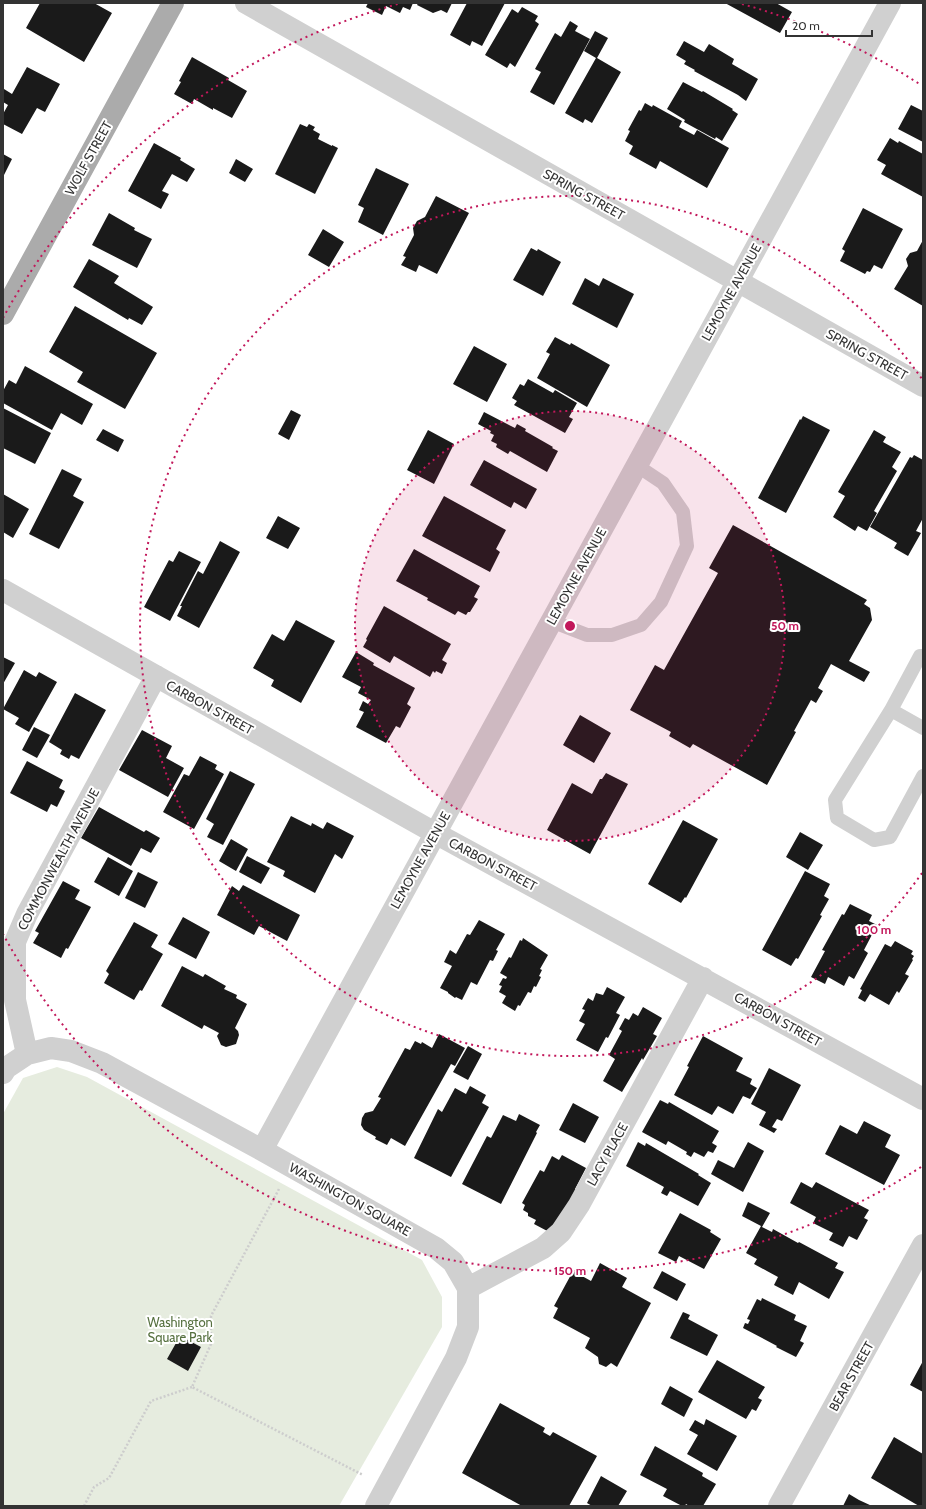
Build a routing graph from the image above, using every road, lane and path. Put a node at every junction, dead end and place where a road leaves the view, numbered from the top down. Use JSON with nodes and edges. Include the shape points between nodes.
{"nodes":[{"id":1,"x":173,"y":3,"type":"edge"},
{"id":2,"x":246,"y":3,"type":"edge"},
{"id":3,"x":890,"y":3,"type":"edge"},
{"id":4,"x":737,"y":281,"type":"junction"},
{"id":5,"x":3,"y":314,"type":"edge"},
{"id":6,"x":923,"y":386,"type":"edge"},
{"id":7,"x":636,"y":465,"type":"junction"},
{"id":8,"x":3,"y":590,"type":"edge"},
{"id":9,"x":551,"y":621,"type":"junction"},
{"id":10,"x":923,"y":656,"type":"edge"},
{"id":11,"x":156,"y":676,"type":"junction"},
{"id":12,"x":891,"y":710,"type":"junction"},
{"id":13,"x":923,"y":728,"type":"edge"},
{"id":14,"x":923,"y":776,"type":"edge"},
{"id":15,"x":435,"y":833,"type":"junction"},
{"id":16,"x":703,"y":978,"type":"junction"},
{"id":17,"x":27,"y":1054,"type":"junction"},
{"id":18,"x":3,"y":1073,"type":"edge"},
{"id":19,"x":923,"y":1099,"type":"edge"},
{"id":20,"x":262,"y":1150,"type":"junction"},
{"id":21,"x":291,"y":1166,"type":"junction"},
{"id":22,"x":923,"y":1245,"type":"edge"},
{"id":23,"x":468,"y":1288,"type":"junction"},
{"id":24,"x":192,"y":1387,"type":"junction"},
{"id":25,"x":380,"y":1501,"type":"edge"},
{"id":26,"x":84,"y":1506,"type":"edge"},
{"id":27,"x":779,"y":1506,"type":"edge"}],
"edges":[{"from":1,"to":5,"type":"main road","name":"WOLF STREET"},
{"from":2,"to":4,"type":"street","name":"SPRING STREET"},
{"from":3,"to":4,"type":"street","name":"LEMOYNE AVENUE"},
{"from":4,"to":6,"type":"street","name":"SPRING STREET"},
{"from":4,"to":7,"type":"street","name":"LEMOYNE AVENUE"},
{"from":7,"to":9,"type":"street","name":"LEMOYNE AVENUE"},
{"from":7,"to":9,"type":"lane","via":[[663,484],[683,512],[687,546],[661,602],[641,625],[612,635],[587,635]]},
{"from":8,"to":11,"type":"street","name":"CARBON STREET"},
{"from":9,"to":15,"type":"street","name":"LEMOYNE AVENUE"},
{"from":10,"to":12,"type":"lane","via":[[920,656]]},
{"from":11,"to":15,"type":"street","name":"CARBON STREET"},
{"from":11,"to":17,"type":"street","name":"COMMONWEALTH AVENUE","via":[[15,942],[15,1000]]},
{"from":12,"to":13,"type":"lane"},
{"from":12,"to":14,"type":"lane","via":[[835,800],[838,818],[874,840],[890,837]]},
{"from":15,"to":16,"type":"street","name":"CARBON STREET"},
{"from":15,"to":20,"type":"street","name":"LEMOYNE AVENUE"},
{"from":16,"to":19,"type":"street","name":"CARBON STREET"},
{"from":16,"to":23,"type":"street","name":"LACY PLACE","via":[[579,1205],[561,1232],[543,1248]]},
{"from":17,"to":18,"type":"street","name":"WASHINGTON SQUARE","via":[[6,1068]]},
{"from":17,"to":20,"type":"street","name":"WASHINGTON SQUARE","via":[[51,1048],[71,1051],[102,1063]]},
{"from":20,"to":21,"type":"street","name":"WASHINGTON SQUARE"},
{"from":21,"to":23,"type":"street","name":"WASHINGTON SQUARE","via":[[436,1248],[454,1262]]},
{"from":21,"to":24,"type":"path","via":[[211,1316],[211,1344]]},
{"from":22,"to":27,"type":"street","name":"BEAR STREET"},
{"from":23,"to":25,"type":"street","name":"WASHINGTON SQUARE","via":[[468,1327],[458,1352]]},
{"from":24,"to":25,"type":"path"},
{"from":24,"to":26,"type":"path","via":[[151,1401],[110,1478],[94,1488]]}]}
